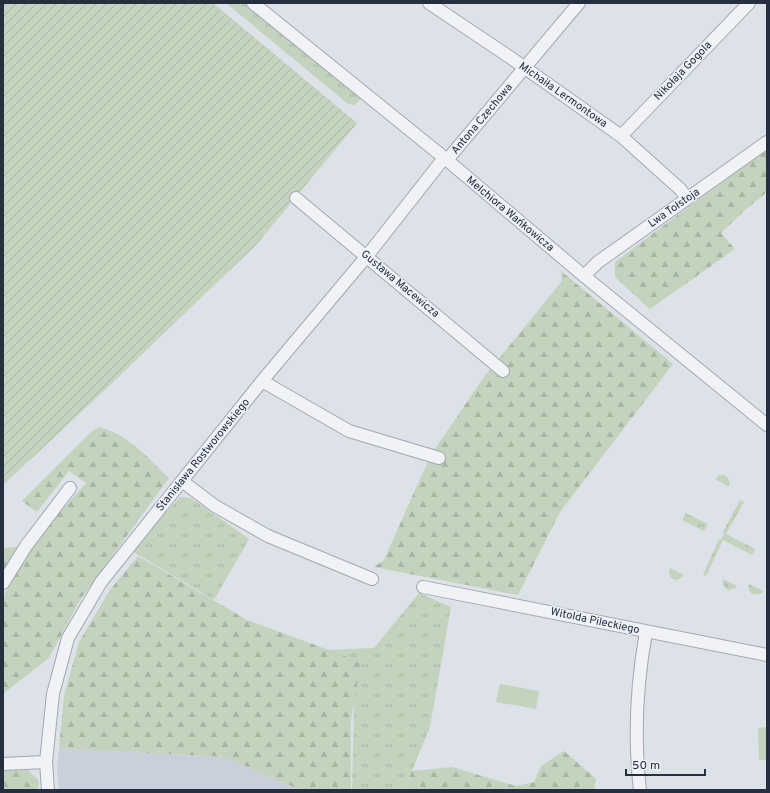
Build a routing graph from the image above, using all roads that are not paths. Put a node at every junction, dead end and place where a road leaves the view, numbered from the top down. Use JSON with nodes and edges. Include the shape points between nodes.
{"nodes":[{"id":1,"x":253,"y":3,"type":"edge"},
{"id":2,"x":429,"y":3,"type":"edge"},
{"id":3,"x":579,"y":3,"type":"edge"},
{"id":4,"x":747,"y":5,"type":"edge"},
{"id":5,"x":525,"y":68,"type":"junction"},
{"id":6,"x":621,"y":136,"type":"junction"},
{"id":7,"x":767,"y":142,"type":"edge"},
{"id":8,"x":445,"y":159,"type":"junction"},
{"id":9,"x":296,"y":198,"type":"dead end"},
{"id":10,"x":688,"y":198,"type":"junction"},
{"id":11,"x":367,"y":256,"type":"junction"},
{"id":12,"x":584,"y":276,"type":"junction"},
{"id":13,"x":503,"y":371,"type":"dead end"},
{"id":14,"x":262,"y":382,"type":"junction"},
{"id":15,"x":767,"y":425,"type":"edge"},
{"id":16,"x":439,"y":458,"type":"dead end"},
{"id":17,"x":182,"y":481,"type":"junction"},
{"id":18,"x":70,"y":488,"type":"dead end"},
{"id":19,"x":372,"y":579,"type":"dead end"},
{"id":20,"x":3,"y":583,"type":"edge"},
{"id":21,"x":423,"y":587,"type":"dead end"},
{"id":22,"x":646,"y":632,"type":"junction"},
{"id":23,"x":767,"y":654,"type":"edge"},
{"id":24,"x":46,"y":762,"type":"junction"},
{"id":25,"x":3,"y":764,"type":"edge"},
{"id":26,"x":48,"y":790,"type":"edge"},
{"id":27,"x":640,"y":790,"type":"edge"}],
"edges":[{"from":1,"to":8,"type":"street","name":"Melchiora Wańkowicza"},
{"from":2,"to":5,"type":"street","name":"Michaiła Lermontowa"},
{"from":3,"to":5,"type":"street","name":"Antona Czechowa"},
{"from":4,"to":6,"type":"street","name":"Nikołaja Gogola"},
{"from":5,"to":6,"type":"street","name":"Michaiła Lermontowa"},
{"from":5,"to":8,"type":"street","name":"Antona Czechowa"},
{"from":6,"to":10,"type":"street","name":"Michaiła Lermontowa"},
{"from":7,"to":10,"type":"street","name":"Lwa Tołstoja"},
{"from":8,"to":11,"type":"street","name":"Stanisława Rostworowskiego"},
{"from":8,"to":12,"type":"street","name":"Melchiora Wańkowicza"},
{"from":9,"to":11,"type":"street","name":"Gustawa Macewicza"},
{"from":10,"to":12,"type":"street","name":"Lwa Tołstoja","via":[[598,262]]},
{"from":11,"to":13,"type":"street","name":"Gustawa Macewicza"},
{"from":11,"to":14,"type":"street","name":"Stanisława Rostworowskiego"},
{"from":12,"to":15,"type":"street","name":"Melchiora Wańkowicza"},
{"from":14,"to":16,"type":"street","via":[[349,431]]},
{"from":14,"to":17,"type":"street","name":"Stanisława Rostworowskiego"},
{"from":17,"to":19,"type":"street","via":[[215,506],[268,536]]},
{"from":17,"to":24,"type":"street","name":"Stanisława Rostworowskiego","via":[[101,582],[68,638],[53,694]]},
{"from":18,"to":20,"type":"street","via":[[26,546]]},
{"from":21,"to":22,"type":"street","name":"Witolda Pileckiego"},
{"from":22,"to":23,"type":"street","name":"Witolda Pileckiego"},
{"from":22,"to":27,"type":"street","via":[[642,651],[637,742]]},
{"from":24,"to":25,"type":"street"},
{"from":24,"to":26,"type":"street","name":"Stanisława Rostworowskiego"}]}
